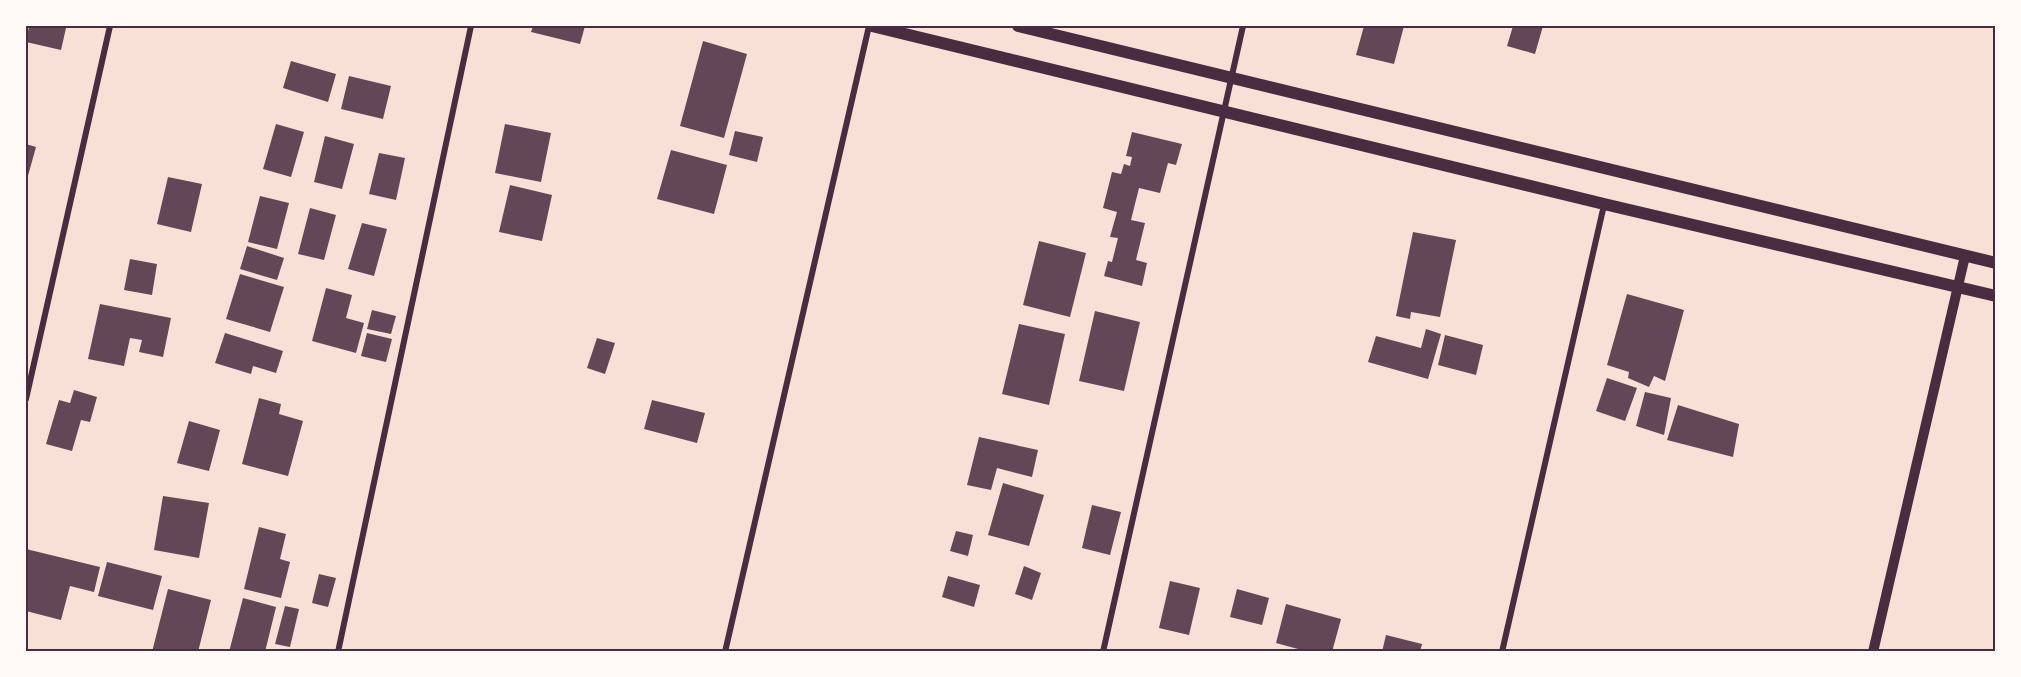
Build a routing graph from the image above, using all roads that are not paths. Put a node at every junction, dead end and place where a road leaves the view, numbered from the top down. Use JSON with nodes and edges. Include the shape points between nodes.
{"nodes":[{"id":1,"x":110,"y":26,"type":"edge"},
{"id":2,"x":471,"y":26,"type":"edge"},
{"id":3,"x":871,"y":26,"type":"edge"},
{"id":4,"x":1018,"y":26,"type":"edge"},
{"id":5,"x":1243,"y":26,"type":"edge"},
{"id":6,"x":1232,"y":78,"type":"junction"},
{"id":7,"x":1224,"y":112,"type":"junction"},
{"id":8,"x":1604,"y":204,"type":"junction"},
{"id":9,"x":1965,"y":256,"type":"junction"},
{"id":10,"x":1995,"y":263,"type":"edge"},
{"id":11,"x":1957,"y":287,"type":"junction"},
{"id":12,"x":1995,"y":296,"type":"edge"},
{"id":13,"x":26,"y":399,"type":"edge"},
{"id":14,"x":338,"y":651,"type":"edge"},
{"id":15,"x":725,"y":651,"type":"edge"},
{"id":16,"x":1103,"y":651,"type":"edge"},
{"id":17,"x":1502,"y":651,"type":"edge"},
{"id":18,"x":1873,"y":651,"type":"edge"}],
"edges":[{"from":1,"to":13,"type":"street"},
{"from":2,"to":14,"type":"street"},
{"from":3,"to":7,"type":"main road"},
{"from":3,"to":15,"type":"street"},
{"from":4,"to":6,"type":"main road"},
{"from":5,"to":6,"type":"street"},
{"from":6,"to":7,"type":"street"},
{"from":6,"to":9,"type":"main road"},
{"from":7,"to":8,"type":"main road"},
{"from":7,"to":16,"type":"street"},
{"from":8,"to":11,"type":"main road"},
{"from":8,"to":17,"type":"street"},
{"from":9,"to":10,"type":"main road"},
{"from":9,"to":11,"type":"street"},
{"from":11,"to":12,"type":"main road"},
{"from":11,"to":18,"type":"street"}]}
